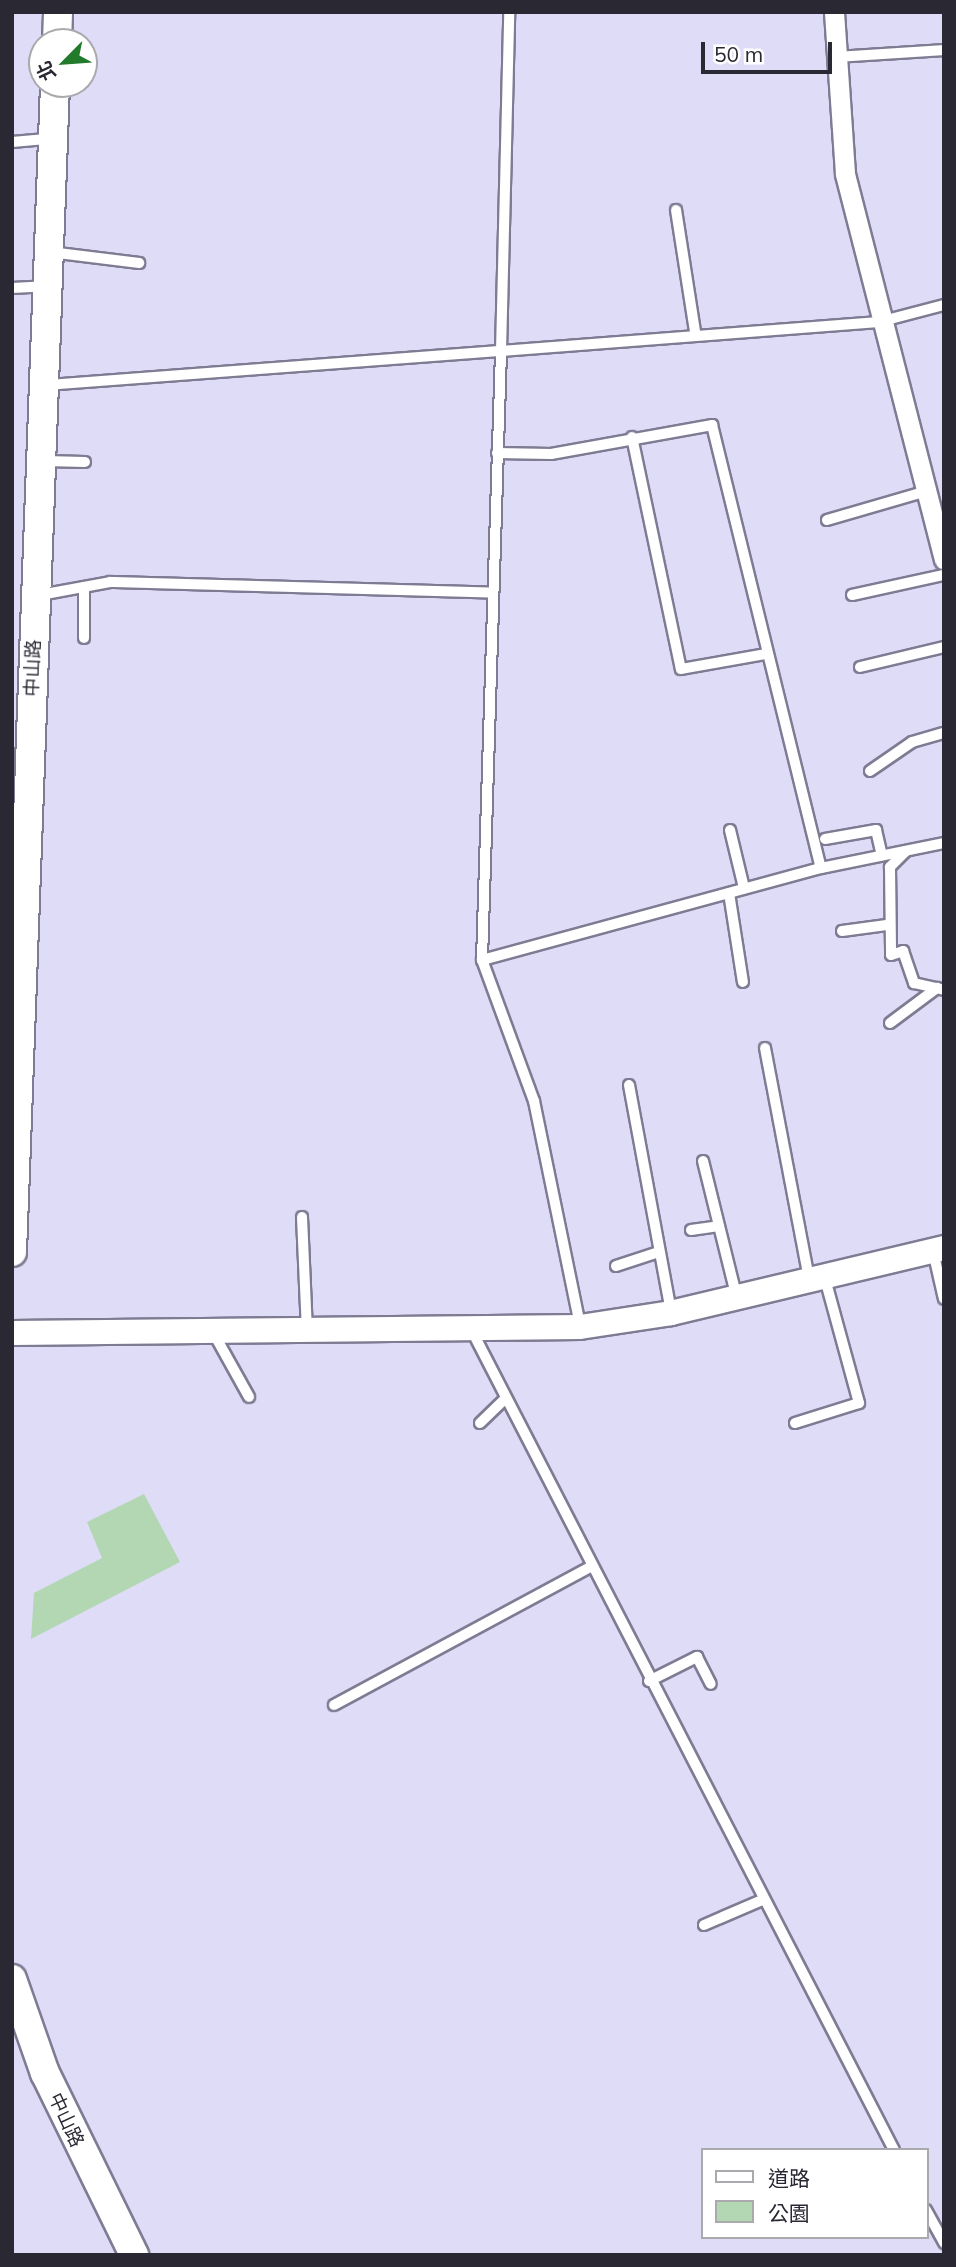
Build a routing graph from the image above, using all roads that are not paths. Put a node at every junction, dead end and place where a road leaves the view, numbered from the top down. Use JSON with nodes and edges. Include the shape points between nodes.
{"nodes":[{"id":1,"x":509,"y":12,"type":"edge"},
{"id":2,"x":834,"y":12,"type":"edge"},
{"id":3,"x":944,"y":50,"type":"edge"},
{"id":4,"x":837,"y":57,"type":"junction"},
{"id":5,"x":55,"y":98,"type":"edge"},
{"id":6,"x":54,"y":139,"type":"junction"},
{"id":7,"x":12,"y":142,"type":"edge"},
{"id":8,"x":676,"y":210,"type":"dead end"},
{"id":9,"x":50,"y":252,"type":"junction"},
{"id":10,"x":139,"y":263,"type":"dead end"},
{"id":11,"x":49,"y":285,"type":"junction"},
{"id":12,"x":12,"y":288,"type":"edge"},
{"id":13,"x":944,"y":305,"type":"edge"},
{"id":14,"x":878,"y":322,"type":"junction"},
{"id":15,"x":695,"y":331,"type":"junction"},
{"id":16,"x":501,"y":351,"type":"junction"},
{"id":17,"x":44,"y":386,"type":"junction"},
{"id":18,"x":632,"y":437,"type":"junction"},
{"id":19,"x":498,"y":453,"type":"junction"},
{"id":20,"x":41,"y":460,"type":"junction"},
{"id":21,"x":85,"y":462,"type":"dead end"},
{"id":22,"x":928,"y":491,"type":"junction"},
{"id":23,"x":827,"y":520,"type":"dead end"},
{"id":24,"x":944,"y":559,"type":"edge"},
{"id":25,"x":944,"y":575,"type":"edge"},
{"id":26,"x":84,"y":587,"type":"junction"},
{"id":27,"x":493,"y":593,"type":"junction"},
{"id":28,"x":852,"y":595,"type":"dead end"},
{"id":29,"x":35,"y":596,"type":"junction"},
{"id":30,"x":84,"y":638,"type":"dead end"},
{"id":31,"x":944,"y":647,"type":"edge"},
{"id":32,"x":766,"y":654,"type":"junction"},
{"id":33,"x":860,"y":667,"type":"dead end"},
{"id":34,"x":944,"y":733,"type":"edge"},
{"id":35,"x":870,"y":771,"type":"dead end"},
{"id":36,"x":730,"y":830,"type":"dead end"},
{"id":37,"x":825,"y":839,"type":"dead end"},
{"id":38,"x":944,"y":843,"type":"edge"},
{"id":39,"x":906,"y":851,"type":"junction"},
{"id":40,"x":882,"y":855,"type":"junction"},
{"id":41,"x":821,"y":867,"type":"junction"},
{"id":42,"x":18,"y":884,"type":"edge"},
{"id":43,"x":744,"y":888,"type":"junction"},
{"id":44,"x":729,"y":893,"type":"junction"},
{"id":45,"x":887,"y":925,"type":"junction"},
{"id":46,"x":842,"y":931,"type":"dead end"},
{"id":47,"x":482,"y":960,"type":"junction"},
{"id":48,"x":17,"y":962,"type":"edge"},
{"id":49,"x":743,"y":982,"type":"dead end"},
{"id":50,"x":940,"y":989,"type":"edge"},
{"id":51,"x":890,"y":1023,"type":"dead end"},
{"id":52,"x":15,"y":1042,"type":"edge"},
{"id":53,"x":765,"y":1048,"type":"dead end"},
{"id":54,"x":629,"y":1085,"type":"dead end"},
{"id":55,"x":703,"y":1161,"type":"dead end"},
{"id":56,"x":302,"y":1217,"type":"dead end"},
{"id":57,"x":719,"y":1226,"type":"junction"},
{"id":58,"x":691,"y":1230,"type":"dead end"},
{"id":59,"x":938,"y":1250,"type":"edge"},
{"id":60,"x":12,"y":1252,"type":"edge"},
{"id":61,"x":660,"y":1252,"type":"junction"},
{"id":62,"x":616,"y":1266,"type":"dead end"},
{"id":63,"x":817,"y":1280,"type":"junction"},
{"id":64,"x":737,"y":1298,"type":"junction"},
{"id":65,"x":944,"y":1299,"type":"edge"},
{"id":66,"x":671,"y":1313,"type":"junction"},
{"id":67,"x":580,"y":1327,"type":"junction"},
{"id":68,"x":472,"y":1330,"type":"junction"},
{"id":69,"x":212,"y":1331,"type":"junction"},
{"id":70,"x":307,"y":1331,"type":"junction"},
{"id":71,"x":12,"y":1333,"type":"edge"},
{"id":72,"x":248,"y":1397,"type":"dead end"},
{"id":73,"x":506,"y":1398,"type":"junction"},
{"id":74,"x":480,"y":1423,"type":"dead end"},
{"id":75,"x":795,"y":1423,"type":"dead end"},
{"id":76,"x":590,"y":1567,"type":"junction"},
{"id":77,"x":649,"y":1681,"type":"junction"},
{"id":78,"x":711,"y":1684,"type":"dead end"},
{"id":79,"x":334,"y":1705,"type":"dead end"},
{"id":80,"x":762,"y":1900,"type":"junction"},
{"id":81,"x":705,"y":1925,"type":"dead end"},
{"id":82,"x":12,"y":1979,"type":"edge"},
{"id":83,"x":893,"y":2148,"type":"edge"},
{"id":84,"x":928,"y":2214,"type":"edge"},
{"id":85,"x":944,"y":2243,"type":"edge"},
{"id":86,"x":134,"y":2255,"type":"edge"}],
"edges":[{"from":1,"to":16,"type":"lane"},
{"from":2,"to":4,"type":"street"},
{"from":3,"to":4,"type":"lane"},
{"from":4,"to":14,"type":"street","via":[[845,174]]},
{"from":5,"to":6,"type":"main road","name":"中山路"},
{"from":6,"to":7,"type":"lane"},
{"from":6,"to":9,"type":"main road","name":"中山路"},
{"from":8,"to":15,"type":"lane"},
{"from":9,"to":10,"type":"lane"},
{"from":9,"to":11,"type":"main road","name":"中山路"},
{"from":11,"to":12,"type":"lane"},
{"from":11,"to":17,"type":"main road","name":"中山路"},
{"from":13,"to":14,"type":"lane"},
{"from":14,"to":15,"type":"lane","via":[[767,333]]},
{"from":14,"to":22,"type":"street"},
{"from":15,"to":16,"type":"lane"},
{"from":16,"to":17,"type":"lane"},
{"from":16,"to":19,"type":"lane"},
{"from":17,"to":20,"type":"main road","name":"中山路"},
{"from":18,"to":19,"type":"lane","via":[[551,454]]},
{"from":18,"to":32,"type":"lane","via":[[712,425]]},
{"from":18,"to":32,"type":"lane","via":[[681,669]]},
{"from":19,"to":27,"type":"lane"},
{"from":20,"to":21,"type":"lane"},
{"from":20,"to":29,"type":"main road","name":"中山路"},
{"from":22,"to":23,"type":"lane"},
{"from":22,"to":24,"type":"street"},
{"from":25,"to":28,"type":"lane"},
{"from":26,"to":27,"type":"lane","via":[[110,582]]},
{"from":26,"to":29,"type":"lane"},
{"from":26,"to":30,"type":"lane"},
{"from":27,"to":47,"type":"lane"},
{"from":29,"to":42,"type":"main road","name":"中山路"},
{"from":31,"to":33,"type":"lane"},
{"from":32,"to":41,"type":"lane"},
{"from":34,"to":35,"type":"lane","via":[[912,742]]},
{"from":36,"to":43,"type":"lane"},
{"from":37,"to":40,"type":"lane","via":[[876,830]]},
{"from":38,"to":39,"type":"lane"},
{"from":39,"to":40,"type":"lane"},
{"from":39,"to":45,"type":"lane","via":[[890,867]]},
{"from":40,"to":41,"type":"lane"},
{"from":41,"to":43,"type":"lane"},
{"from":42,"to":48,"type":"main road","name":"中山路"},
{"from":43,"to":44,"type":"lane"},
{"from":44,"to":47,"type":"lane"},
{"from":44,"to":49,"type":"lane"},
{"from":45,"to":46,"type":"lane"},
{"from":45,"to":50,"type":"lane","via":[[891,955],[903,951],[914,983]]},
{"from":47,"to":67,"type":"lane","via":[[534,1101]]},
{"from":48,"to":52,"type":"main road","name":"中山路"},
{"from":50,"to":51,"type":"lane"},
{"from":52,"to":60,"type":"main road","name":"中山路"},
{"from":53,"to":63,"type":"lane"},
{"from":54,"to":61,"type":"lane"},
{"from":55,"to":57,"type":"lane"},
{"from":56,"to":70,"type":"lane"},
{"from":57,"to":58,"type":"lane"},
{"from":57,"to":64,"type":"lane"},
{"from":59,"to":63,"type":"street"},
{"from":59,"to":65,"type":"lane"},
{"from":61,"to":62,"type":"lane"},
{"from":61,"to":66,"type":"lane"},
{"from":63,"to":64,"type":"street"},
{"from":63,"to":75,"type":"lane","via":[[859,1403]]},
{"from":64,"to":66,"type":"street"},
{"from":66,"to":67,"type":"street"},
{"from":67,"to":68,"type":"street"},
{"from":68,"to":70,"type":"street"},
{"from":68,"to":73,"type":"lane"},
{"from":69,"to":70,"type":"street"},
{"from":69,"to":71,"type":"street"},
{"from":69,"to":72,"type":"lane"},
{"from":73,"to":74,"type":"lane"},
{"from":73,"to":76,"type":"lane"},
{"from":76,"to":77,"type":"lane"},
{"from":76,"to":79,"type":"lane"},
{"from":77,"to":78,"type":"lane","via":[[697,1657]]},
{"from":77,"to":80,"type":"lane"},
{"from":80,"to":81,"type":"lane"},
{"from":80,"to":83,"type":"lane"},
{"from":82,"to":86,"type":"main road","name":"中山路","via":[[45,2073]]},
{"from":84,"to":85,"type":"lane"}]}
